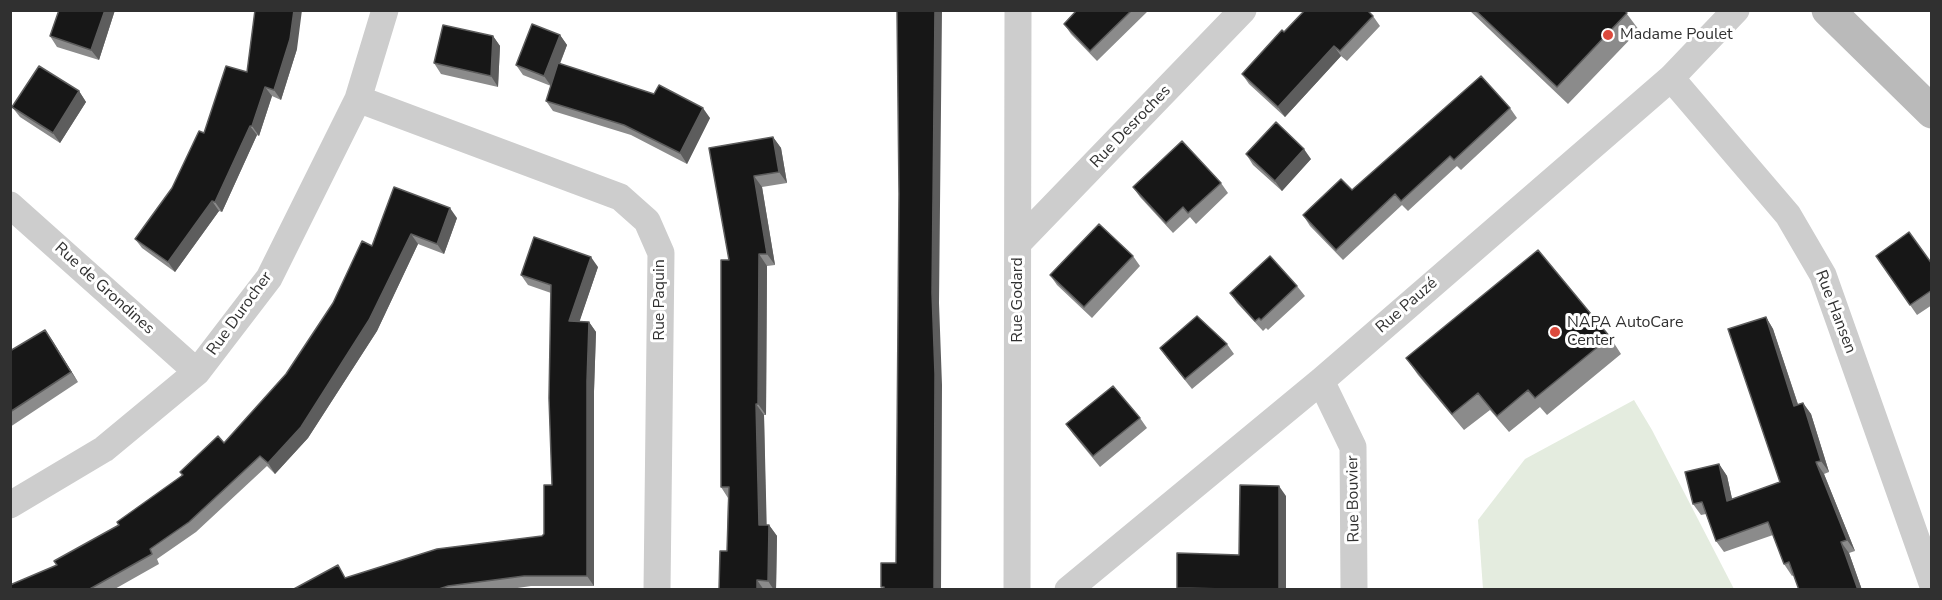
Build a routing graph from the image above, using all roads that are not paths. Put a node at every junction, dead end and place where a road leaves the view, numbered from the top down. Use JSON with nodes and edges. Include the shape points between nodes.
{"nodes":[{"id":1,"x":384,"y":10,"type":"edge"},
{"id":2,"x":1018,"y":10,"type":"edge"},
{"id":3,"x":1243,"y":10,"type":"edge"},
{"id":4,"x":1736,"y":10,"type":"edge"},
{"id":5,"x":1828,"y":10,"type":"edge"},
{"id":6,"x":1671,"y":78,"type":"junction"},
{"id":7,"x":358,"y":99,"type":"junction"},
{"id":8,"x":1930,"y":108,"type":"edge"},
{"id":9,"x":10,"y":205,"type":"edge"},
{"id":10,"x":1018,"y":243,"type":"junction"},
{"id":11,"x":197,"y":372,"type":"junction"},
{"id":12,"x":1321,"y":381,"type":"junction"},
{"id":13,"x":10,"y":505,"type":"edge"},
{"id":14,"x":1932,"y":583,"type":"edge"},
{"id":15,"x":657,"y":590,"type":"edge"},
{"id":16,"x":1017,"y":590,"type":"edge"},
{"id":17,"x":1068,"y":590,"type":"edge"},
{"id":18,"x":1354,"y":590,"type":"edge"}],
"edges":[{"from":1,"to":7,"type":"street","name":"Rue Durocher"},
{"from":2,"to":10,"type":"street","name":"Rue Godard"},
{"from":3,"to":10,"type":"street","name":"Rue Desroches"},
{"from":4,"to":6,"type":"street","name":"Rue Pauzé"},
{"from":5,"to":8,"type":"main road"},
{"from":6,"to":12,"type":"street","name":"Rue Pauzé"},
{"from":6,"to":14,"type":"street","name":"Rue Hansen","via":[[1788,215],[1823,275]]},
{"from":7,"to":11,"type":"street","name":"Rue Durocher","via":[[269,278]]},
{"from":7,"to":15,"type":"street","name":"Rue Paquin","via":[[620,197],[647,221],[661,253]]},
{"from":9,"to":11,"type":"street","name":"Rue de Grondines"},
{"from":10,"to":16,"type":"street","name":"Rue Godard"},
{"from":11,"to":13,"type":"street","name":"Rue Durocher","via":[[104,449]]},
{"from":12,"to":17,"type":"street","name":"Rue Pauzé"},
{"from":12,"to":18,"type":"street","name":"Rue Bouvier","via":[[1353,447]]}]}
